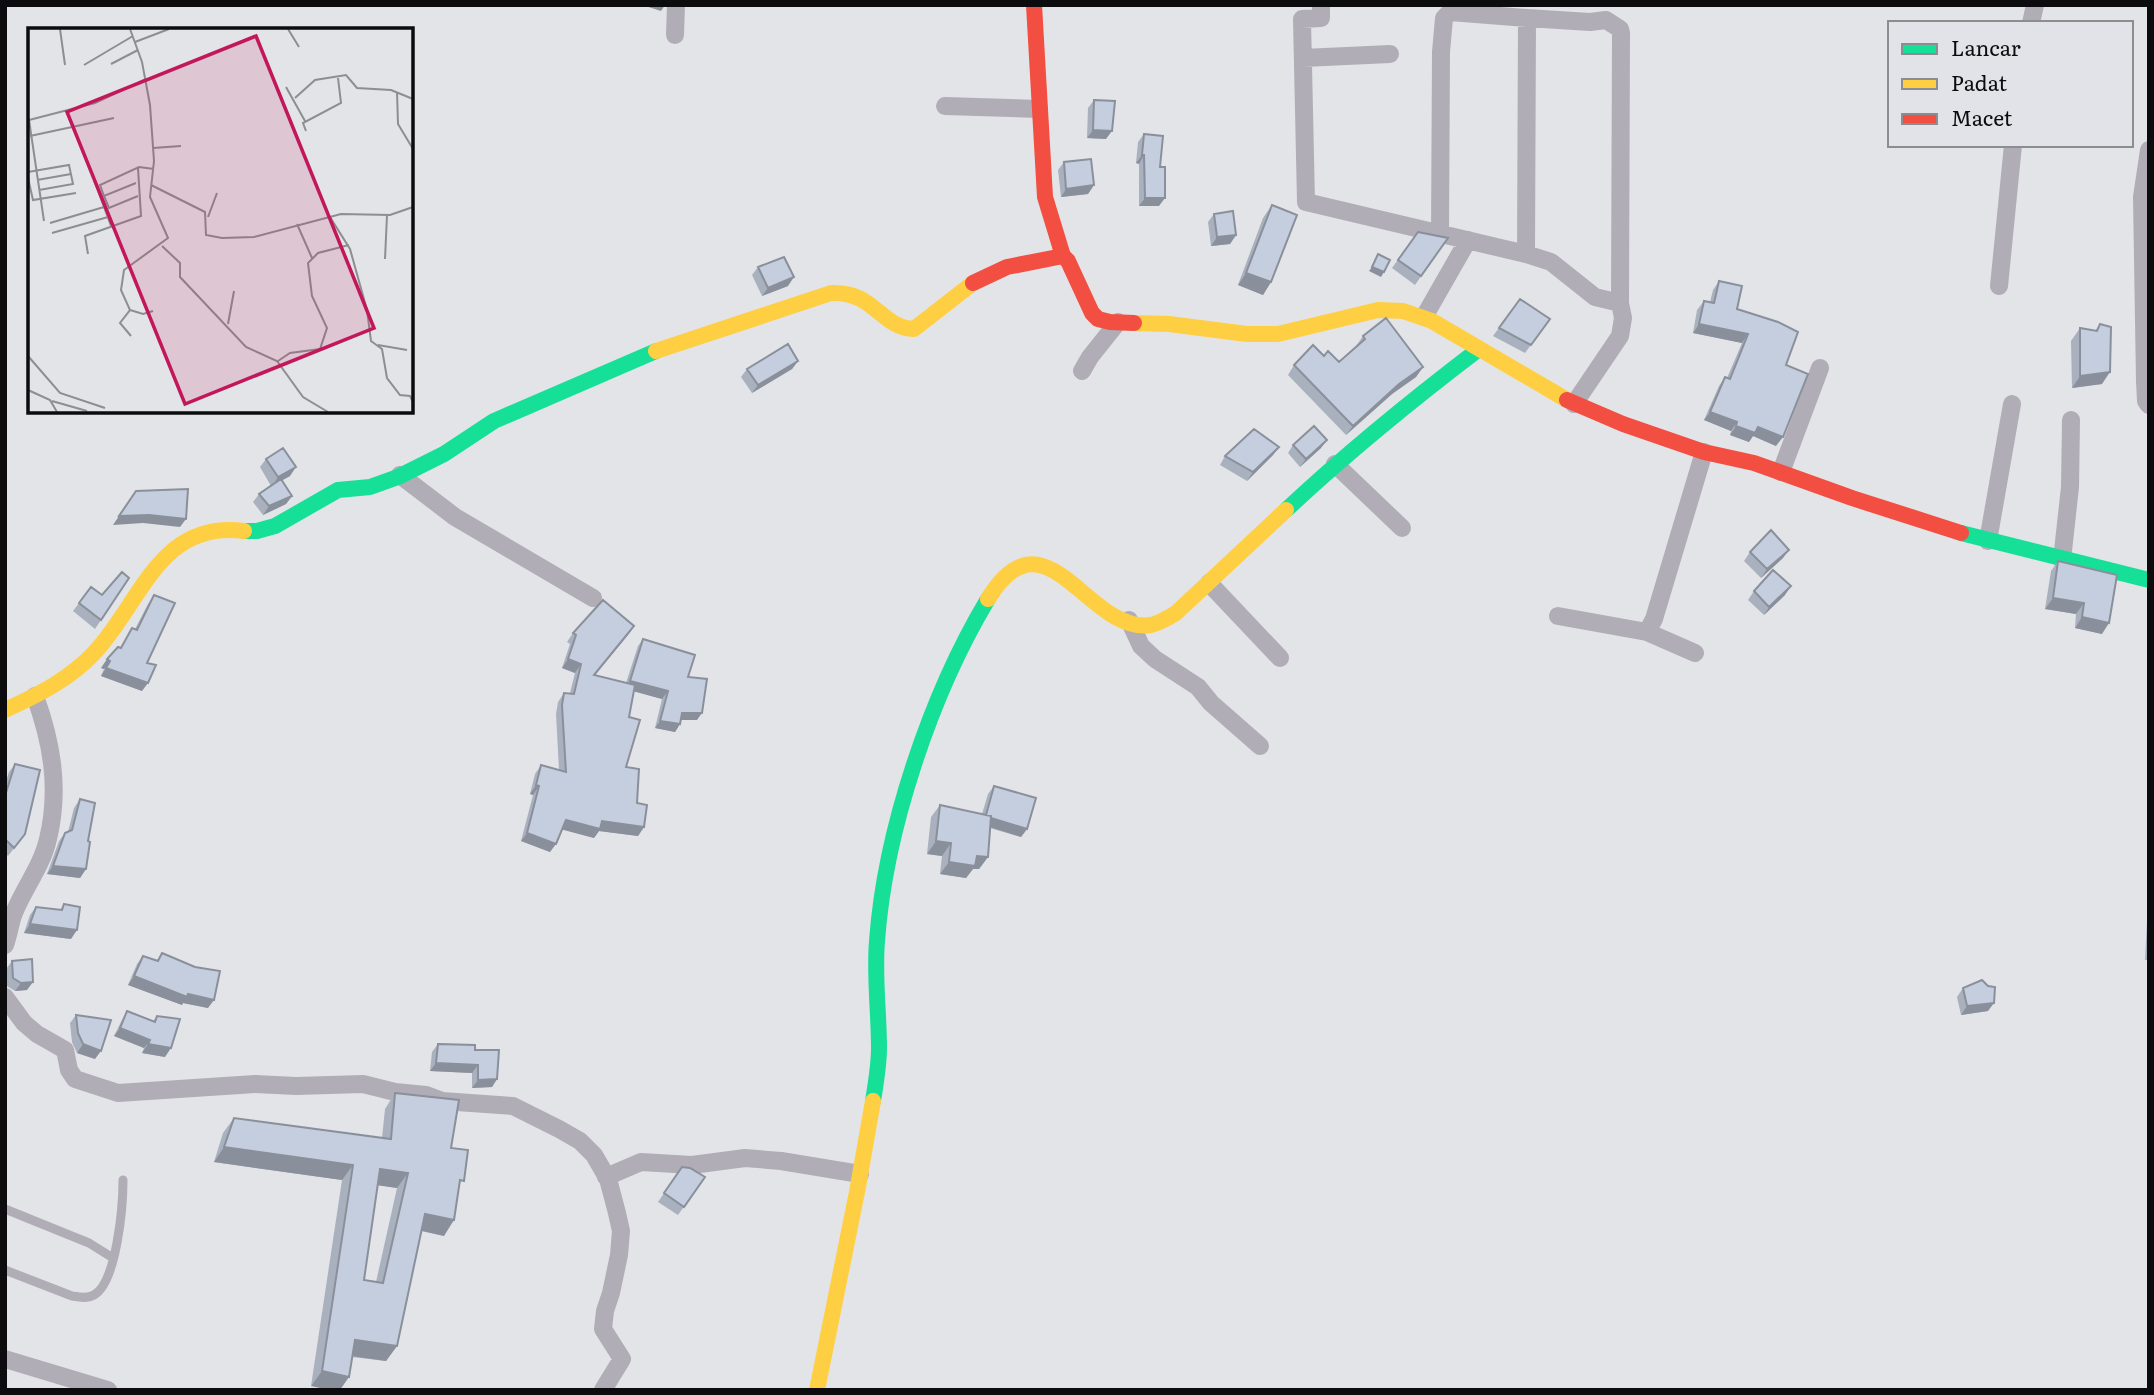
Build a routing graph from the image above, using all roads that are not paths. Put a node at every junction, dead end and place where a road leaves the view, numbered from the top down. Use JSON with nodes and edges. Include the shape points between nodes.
{"nodes":[{"id":1,"x":676,"y":5,"type":"edge"},
{"id":2,"x":1034,"y":5,"type":"edge"},
{"id":3,"x":1321,"y":5,"type":"edge"},
{"id":4,"x":1527,"y":18,"type":"junction"},
{"id":5,"x":675,"y":35,"type":"dead end"},
{"id":6,"x":1390,"y":54,"type":"dead end"},
{"id":7,"x":1303,"y":58,"type":"junction"},
{"id":8,"x":945,"y":106,"type":"dead end"},
{"id":9,"x":1039,"y":109,"type":"junction"},
{"id":10,"x":2013,"y":147,"type":"edge"},
{"id":11,"x":2149,"y":150,"type":"edge"},
{"id":12,"x":1440,"y":233,"type":"junction"},
{"id":13,"x":1468,"y":240,"type":"junction"},
{"id":14,"x":1526,"y":254,"type":"junction"},
{"id":15,"x":1063,"y":256,"type":"junction"},
{"id":16,"x":1999,"y":286,"type":"dead end"},
{"id":17,"x":1620,"y":303,"type":"junction"},
{"id":18,"x":1424,"y":317,"type":"junction"},
{"id":19,"x":1118,"y":322,"type":"junction"},
{"id":20,"x":1479,"y":349,"type":"junction"},
{"id":21,"x":1821,"y":368,"type":"dead end"},
{"id":22,"x":1082,"y":371,"type":"dead end"},
{"id":23,"x":1574,"y":404,"type":"junction"},
{"id":24,"x":2012,"y":404,"type":"dead end"},
{"id":25,"x":2149,"y":405,"type":"edge"},
{"id":26,"x":2071,"y":420,"type":"dead end"},
{"id":27,"x":1704,"y":452,"type":"junction"},
{"id":28,"x":1335,"y":464,"type":"junction"},
{"id":29,"x":1781,"y":472,"type":"junction"},
{"id":30,"x":400,"y":475,"type":"junction"},
{"id":31,"x":1402,"y":528,"type":"dead end"},
{"id":32,"x":1989,"y":541,"type":"junction"},
{"id":33,"x":2062,"y":560,"type":"junction"},
{"id":34,"x":2149,"y":580,"type":"edge"},
{"id":35,"x":1209,"y":583,"type":"junction"},
{"id":36,"x":593,"y":598,"type":"dead end"},
{"id":37,"x":1558,"y":616,"type":"dead end"},
{"id":38,"x":1129,"y":620,"type":"junction"},
{"id":39,"x":1647,"y":632,"type":"junction"},
{"id":40,"x":1695,"y":653,"type":"dead end"},
{"id":41,"x":1280,"y":658,"type":"dead end"},
{"id":42,"x":35,"y":696,"type":"junction"},
{"id":43,"x":5,"y":710,"type":"edge"},
{"id":44,"x":1259,"y":746,"type":"dead end"},
{"id":45,"x":5,"y":945,"type":"edge"},
{"id":46,"x":5,"y":997,"type":"edge"},
{"id":47,"x":860,"y":1174,"type":"junction"},
{"id":48,"x":606,"y":1177,"type":"junction"},
{"id":49,"x":123,"y":1180,"type":"dead end"},
{"id":50,"x":5,"y":1209,"type":"edge"},
{"id":51,"x":113,"y":1258,"type":"junction"},
{"id":52,"x":5,"y":1270,"type":"edge"},
{"id":53,"x":5,"y":1359,"type":"edge"},
{"id":54,"x":108,"y":1390,"type":"edge"},
{"id":55,"x":603,"y":1390,"type":"edge"},
{"id":56,"x":817,"y":1390,"type":"edge"}],
"edges":[{"from":1,"to":5,"type":"street"},
{"from":2,"to":9,"type":"street"},
{"from":3,"to":7,"type":"street","via":[[1321,18],[1302,19]]},
{"from":4,"to":12,"type":"street","via":[[1450,12],[1444,18]]},
{"from":4,"to":14,"type":"street"},
{"from":4,"to":17,"type":"street","via":[[1606,20],[1621,30]]},
{"from":6,"to":7,"type":"street"},
{"from":7,"to":12,"type":"street","via":[[1306,202]]},
{"from":8,"to":9,"type":"street"},
{"from":9,"to":15,"type":"street","via":[[1045,197]]},
{"from":10,"to":16,"type":"street"},
{"from":11,"to":25,"type":"street","via":[[2142,197]]},
{"from":12,"to":13,"type":"street"},
{"from":13,"to":14,"type":"street"},
{"from":13,"to":18,"type":"street"},
{"from":14,"to":17,"type":"street","via":[[1551,262],[1595,297]]},
{"from":15,"to":19,"type":"street","via":[[1094,316]]},
{"from":15,"to":30,"type":"street","via":[[998,270],[971,283],[914,329],[897,325],[858,295],[836,292],[700,334],[491,422],[466,441]]},
{"from":17,"to":23,"type":"street","via":[[1620,336]]},
{"from":18,"to":19,"type":"street","via":[[1378,310],[1278,334]]},
{"from":18,"to":20,"type":"street"},
{"from":19,"to":22,"type":"street"},
{"from":20,"to":23,"type":"street"},
{"from":20,"to":28,"type":"street"},
{"from":21,"to":29,"type":"street"},
{"from":23,"to":27,"type":"street"},
{"from":24,"to":32,"type":"street"},
{"from":26,"to":33,"type":"street"},
{"from":27,"to":29,"type":"street"},
{"from":27,"to":39,"type":"street"},
{"from":28,"to":31,"type":"street"},
{"from":28,"to":35,"type":"street"},
{"from":29,"to":32,"type":"street"},
{"from":30,"to":36,"type":"street","via":[[463,522]]},
{"from":30,"to":42,"type":"street","via":[[373,487],[338,490],[294,519],[262,531],[218,529],[176,548],[87,662]]},
{"from":32,"to":33,"type":"street"},
{"from":33,"to":34,"type":"street"},
{"from":35,"to":38,"type":"street","via":[[1167,619],[1148,625]]},
{"from":35,"to":41,"type":"street"},
{"from":37,"to":39,"type":"street"},
{"from":38,"to":44,"type":"street","via":[[1141,646],[1198,687]]},
{"from":38,"to":47,"type":"street","via":[[1116,617],[1057,572],[1021,565],[1004,577],[982,608],[958,656],[923,739],[885,868],[876,967],[878,1072]]},
{"from":39,"to":40,"type":"street"},
{"from":42,"to":43,"type":"street"},
{"from":42,"to":45,"type":"street","via":[[43,717],[54,795],[48,841]]},
{"from":46,"to":48,"type":"street","via":[[24,1023],[65,1050],[71,1075],[86,1084],[118,1093],[255,1084],[363,1084],[442,1101],[513,1107],[580,1141]]},
{"from":47,"to":48,"type":"street","via":[[744,1158],[692,1165],[641,1162]]},
{"from":47,"to":56,"type":"street"},
{"from":48,"to":55,"type":"street","via":[[621,1231],[603,1329],[622,1359]]},
{"from":49,"to":51,"type":"lane"},
{"from":50,"to":51,"type":"lane","via":[[89,1243]]},
{"from":51,"to":52,"type":"lane","via":[[102,1287],[84,1297]]},
{"from":53,"to":54,"type":"street"}]}
